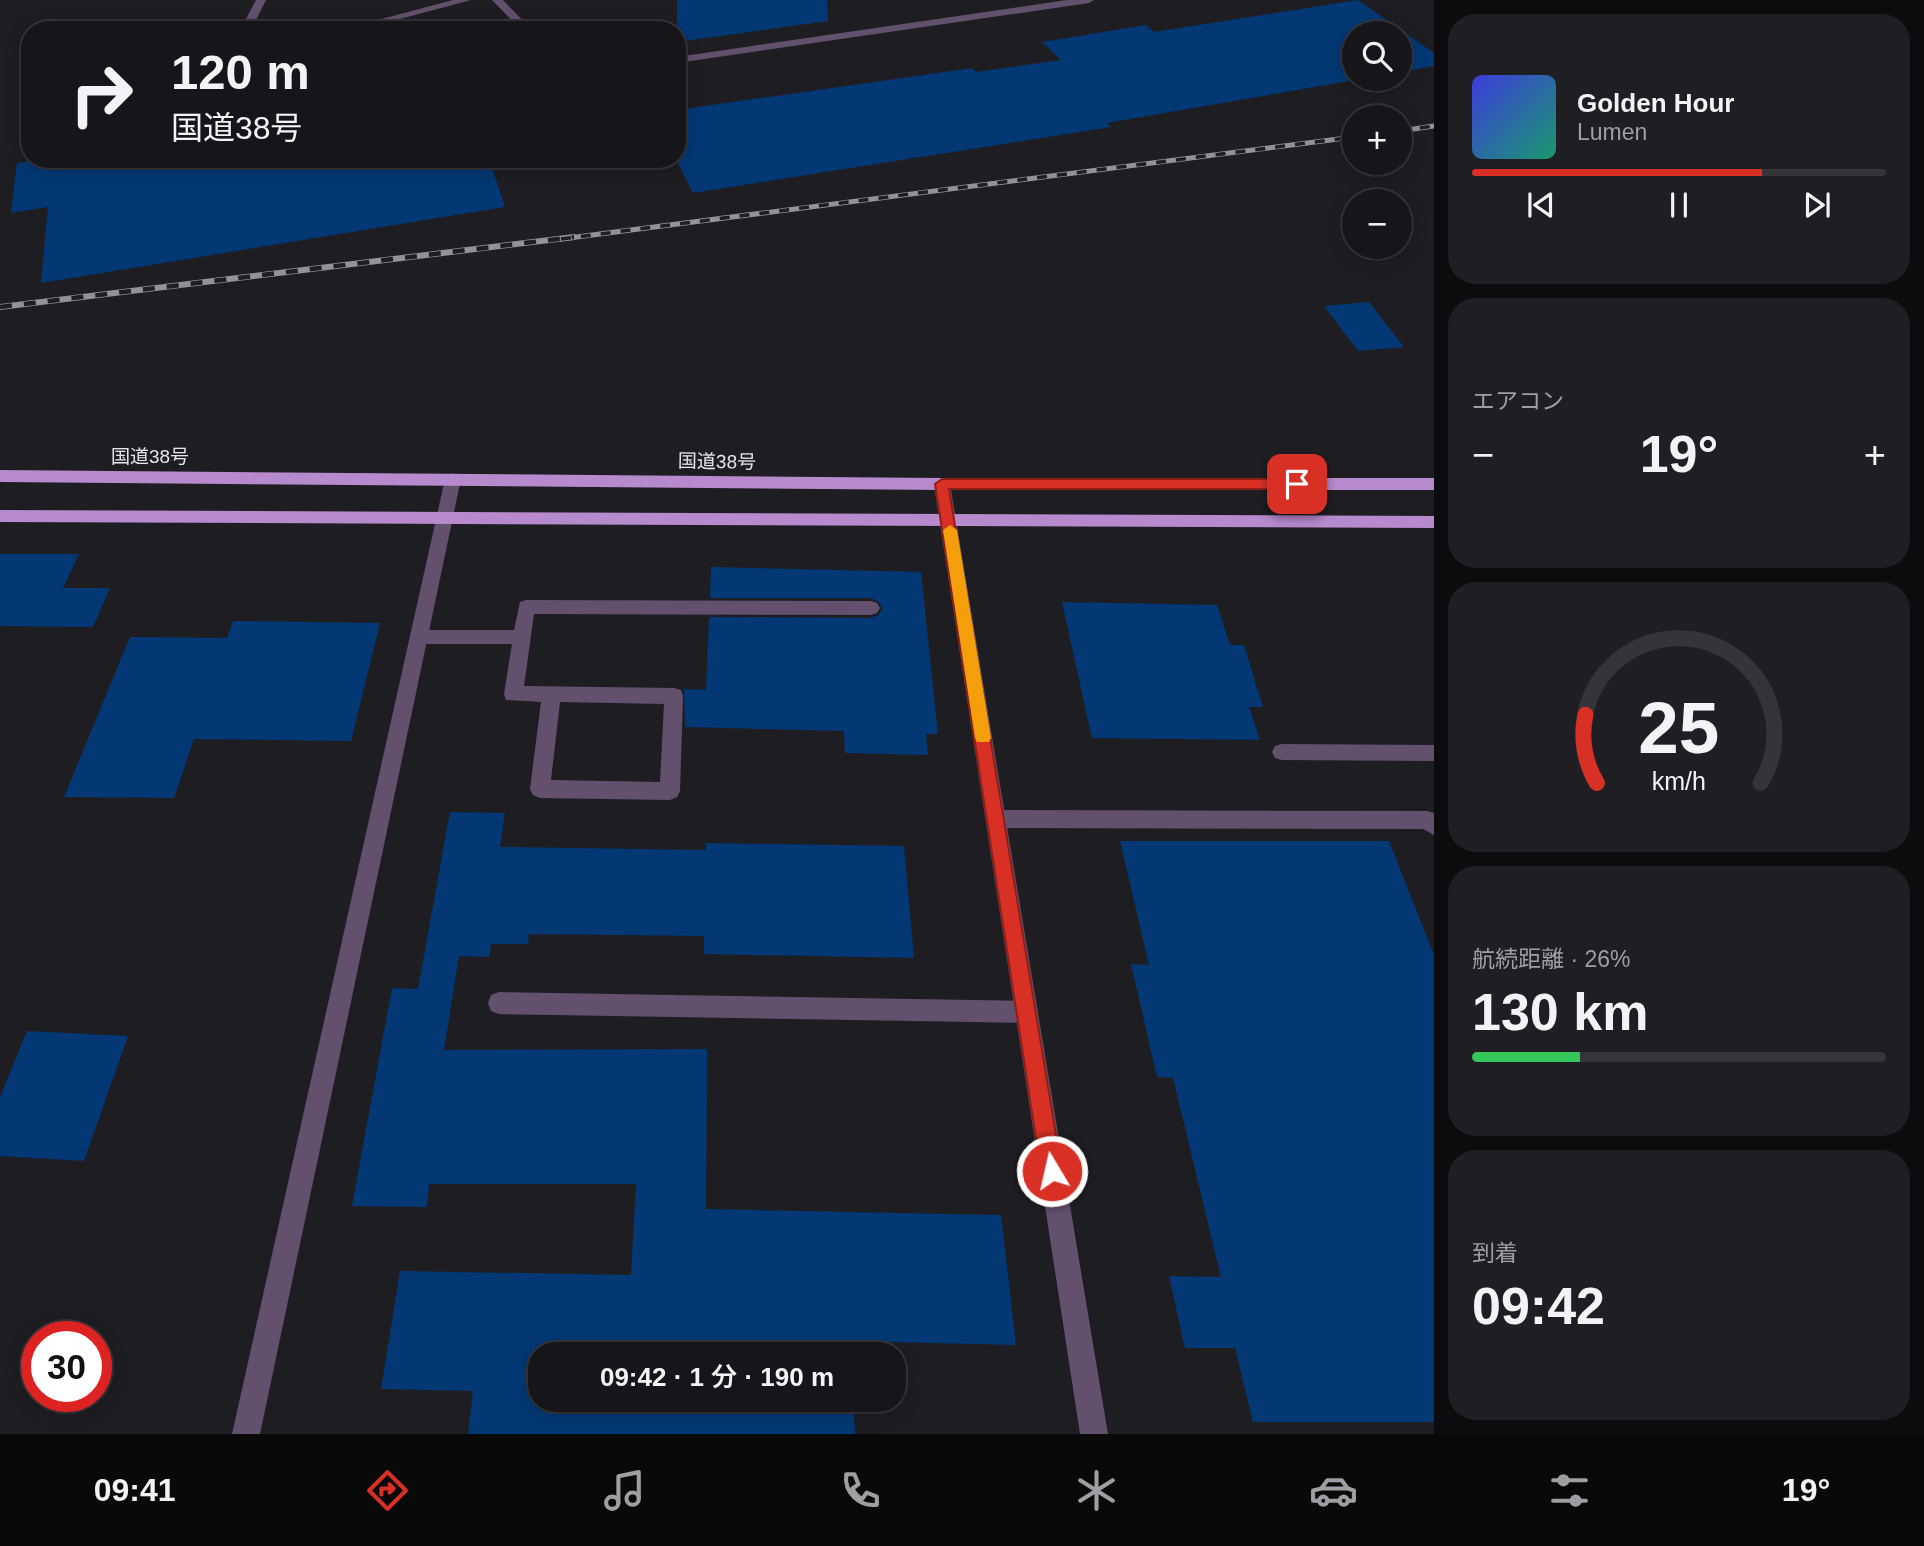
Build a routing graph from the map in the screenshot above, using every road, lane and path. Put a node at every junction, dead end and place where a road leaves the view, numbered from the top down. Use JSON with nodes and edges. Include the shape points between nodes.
{"nodes":[{"id":1,"x":261,"y":0,"type":"edge"},
{"id":2,"x":466,"y":0,"type":"edge"},
{"id":3,"x":496,"y":0,"type":"edge"},
{"id":4,"x":1089,"y":0,"type":"edge"},
{"id":5,"x":250,"y":21,"type":"edge"},
{"id":6,"x":381,"y":21,"type":"edge"},
{"id":7,"x":518,"y":21,"type":"edge"},
{"id":8,"x":686,"y":59,"type":"edge"},
{"id":9,"x":0,"y":476,"type":"edge"},
{"id":10,"x":453,"y":479,"type":"junction"},
{"id":11,"x":942,"y":484,"type":"junction"},
{"id":12,"x":1434,"y":484,"type":"edge"},
{"id":13,"x":0,"y":516,"type":"edge"},
{"id":14,"x":445,"y":519,"type":"junction"},
{"id":15,"x":949,"y":521,"type":"junction"},
{"id":16,"x":1434,"y":522,"type":"edge"},
{"id":17,"x":871,"y":608,"type":"dead end"},
{"id":18,"x":419,"y":637,"type":"junction"},
{"id":19,"x":522,"y":637,"type":"junction"},
{"id":20,"x":551,"y":695,"type":"junction"},
{"id":21,"x":1282,"y":752,"type":"dead end"},
{"id":22,"x":1434,"y":753,"type":"edge"},
{"id":23,"x":996,"y":819,"type":"junction"},
{"id":24,"x":1434,"y":826,"type":"edge"},
{"id":25,"x":499,"y":1003,"type":"dead end"},
{"id":26,"x":1027,"y":1013,"type":"junction"},
{"id":27,"x":246,"y":1434,"type":"edge"},
{"id":28,"x":1094,"y":1434,"type":"edge"}],
"edges":[{"from":1,"to":5,"type":"street"},
{"from":2,"to":6,"type":"street"},
{"from":3,"to":7,"type":"street"},
{"from":4,"to":8,"type":"street"},
{"from":9,"to":10,"type":"highway","name":"国道38号"},
{"from":10,"to":11,"type":"highway","name":"国道38号"},
{"from":10,"to":14,"type":"street"},
{"from":11,"to":12,"type":"highway","name":"国道38号"},
{"from":11,"to":15,"type":"street"},
{"from":13,"to":14,"type":"highway"},
{"from":14,"to":15,"type":"highway"},
{"from":14,"to":18,"type":"street"},
{"from":15,"to":16,"type":"highway"},
{"from":15,"to":23,"type":"street"},
{"from":17,"to":19,"type":"street","via":[[526,607]]},
{"from":18,"to":19,"type":"street"},
{"from":18,"to":27,"type":"street"},
{"from":19,"to":20,"type":"street","via":[[513,694]]},
{"from":20,"to":20,"type":"street","via":[[540,789],[670,791],[674,696]]},
{"from":21,"to":22,"type":"street"},
{"from":23,"to":24,"type":"street","via":[[1427,820]]},
{"from":23,"to":26,"type":"street"},
{"from":25,"to":26,"type":"street"},
{"from":26,"to":28,"type":"street"}]}
